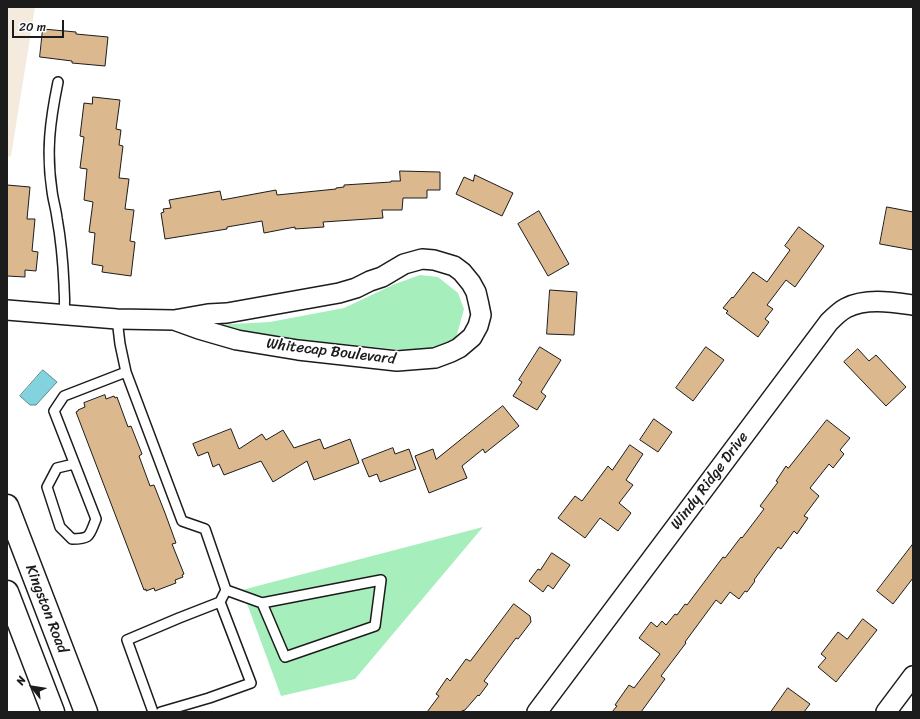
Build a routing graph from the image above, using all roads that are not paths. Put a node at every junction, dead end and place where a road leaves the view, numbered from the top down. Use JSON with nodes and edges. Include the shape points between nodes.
{"nodes":[{"id":1,"x":58,"y":82,"type":"dead end"},
{"id":2,"x":913,"y":305,"type":"edge"},
{"id":3,"x":7,"y":310,"type":"edge"},
{"id":4,"x":63,"y":315,"type":"junction"},
{"id":5,"x":117,"y":319,"type":"junction"},
{"id":6,"x":174,"y":320,"type":"junction"},
{"id":7,"x":126,"y":372,"type":"junction"},
{"id":8,"x":74,"y":464,"type":"junction"},
{"id":9,"x":7,"y":506,"type":"edge"},
{"id":10,"x":226,"y":590,"type":"junction"},
{"id":11,"x":7,"y":592,"type":"edge"},
{"id":12,"x":220,"y":602,"type":"junction"},
{"id":13,"x":262,"y":603,"type":"junction"},
{"id":14,"x":913,"y":676,"type":"edge"},
{"id":15,"x":53,"y":712,"type":"edge"},
{"id":16,"x":86,"y":712,"type":"edge"},
{"id":17,"x":154,"y":712,"type":"edge"},
{"id":18,"x":161,"y":712,"type":"edge"},
{"id":19,"x":537,"y":712,"type":"edge"},
{"id":20,"x":886,"y":712,"type":"edge"}],
"edges":[{"from":1,"to":4,"type":"lane","via":[[50,122],[49,157],[62,257]]},
{"from":2,"to":19,"type":"street","name":"Windy Ridge Drive","via":[[862,302],[845,308],[829,322]]},
{"from":3,"to":4,"type":"street","name":"Whitecap Boulevard"},
{"from":4,"to":5,"type":"street","name":"Whitecap Boulevard"},
{"from":5,"to":6,"type":"street","name":"Whitecap Boulevard"},
{"from":5,"to":7,"type":"lane"},
{"from":6,"to":6,"type":"street","name":"Whitecap Boulevard","via":[[237,340],[397,361],[435,358],[459,348],[472,337],[481,315],[476,292],[462,272],[454,266],[422,259],[404,264],[356,288],[344,291],[227,313]]},
{"from":7,"to":8,"type":"lane","via":[[64,396],[54,411]]},
{"from":7,"to":10,"type":"lane","via":[[182,521],[204,529]]},
{"from":8,"to":8,"type":"lane","via":[[96,519],[90,534],[84,539],[72,539],[60,527],[47,486],[57,468]]},
{"from":9,"to":16,"type":"main road","name":"Kingston Road"},
{"from":10,"to":12,"type":"lane"},
{"from":10,"to":13,"type":"lane"},
{"from":11,"to":15,"type":"main road","name":"Kingston Road"},
{"from":12,"to":17,"type":"lane","via":[[126,640]]},
{"from":12,"to":18,"type":"lane","via":[[251,683]]},
{"from":13,"to":13,"type":"lane","via":[[285,657],[376,626],[381,580]]},
{"from":14,"to":20,"type":"street"}]}
